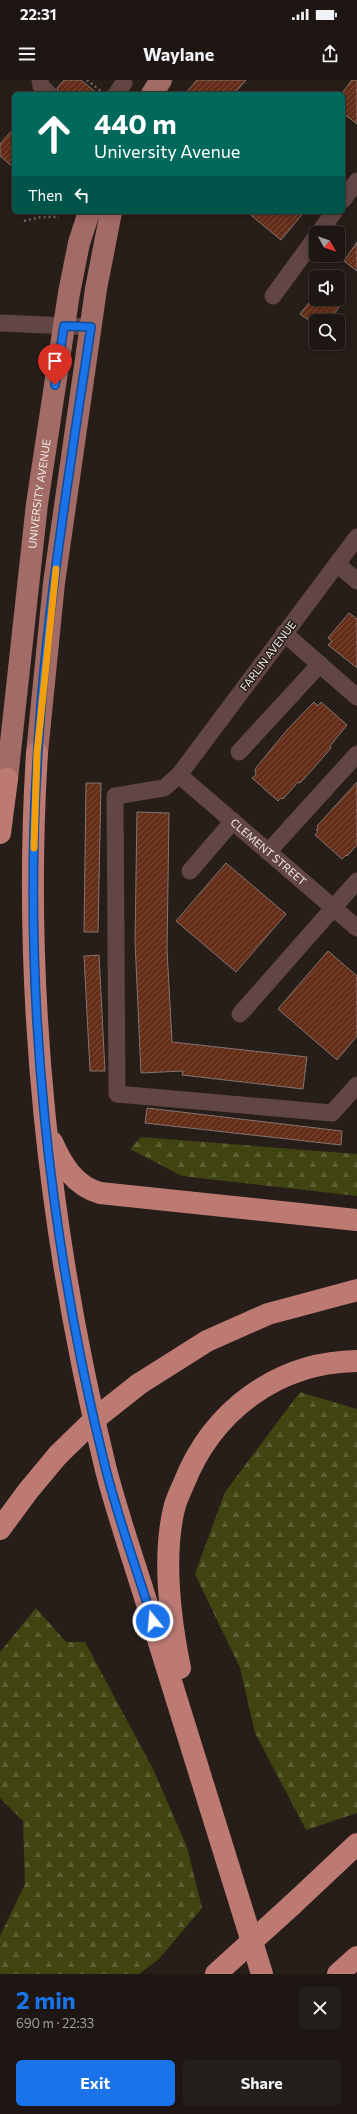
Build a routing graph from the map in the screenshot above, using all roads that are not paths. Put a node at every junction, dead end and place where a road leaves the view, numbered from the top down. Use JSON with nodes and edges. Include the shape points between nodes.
{"nodes":[{"id":1,"x":40,"y":80,"type":"edge"},
{"id":2,"x":47,"y":92,"type":"edge"},
{"id":3,"x":357,"y":181,"type":"edge"},
{"id":4,"x":345,"y":197,"type":"edge"},
{"id":5,"x":88,"y":214,"type":"edge"},
{"id":6,"x":111,"y":214,"type":"edge"},
{"id":7,"x":333,"y":214,"type":"edge"},
{"id":8,"x":324,"y":226,"type":"edge"},
{"id":9,"x":309,"y":247,"type":"edge"},
{"id":10,"x":273,"y":296,"type":"dead end"},
{"id":11,"x":0,"y":323,"type":"edge"},
{"id":12,"x":64,"y":326,"type":"junction"},
{"id":13,"x":91,"y":327,"type":"junction"},
{"id":14,"x":357,"y":537,"type":"edge"},
{"id":15,"x":336,"y":564,"type":"junction"},
{"id":16,"x":357,"y":581,"type":"edge"},
{"id":17,"x":284,"y":633,"type":"junction"},
{"id":18,"x":320,"y":664,"type":"junction"},
{"id":19,"x":357,"y":697,"type":"edge"},
{"id":20,"x":6,"y":735,"type":"edge"},
{"id":21,"x":239,"y":752,"type":"dead end"},
{"id":22,"x":37,"y":753,"type":"junction"},
{"id":23,"x":357,"y":754,"type":"edge"},
{"id":24,"x":179,"y":775,"type":"junction"},
{"id":25,"x":3,"y":781,"type":"edge"},
{"id":26,"x":232,"y":821,"type":"junction"},
{"id":27,"x":0,"y":833,"type":"edge"},
{"id":28,"x":268,"y":852,"type":"junction"},
{"id":29,"x":190,"y":871,"type":"dead end"},
{"id":30,"x":357,"y":882,"type":"edge"},
{"id":31,"x":334,"y":908,"type":"junction"},
{"id":32,"x":357,"y":928,"type":"edge"},
{"id":33,"x":240,"y":1014,"type":"dead end"},
{"id":34,"x":357,"y":1085,"type":"edge"},
{"id":35,"x":47,"y":1131,"type":"junction"},
{"id":36,"x":357,"y":1220,"type":"edge"},
{"id":37,"x":357,"y":1290,"type":"edge"},
{"id":38,"x":357,"y":1361,"type":"edge"},
{"id":39,"x":0,"y":1529,"type":"edge"},
{"id":40,"x":190,"y":1741,"type":"junction"},
{"id":41,"x":208,"y":1805,"type":"junction"},
{"id":42,"x":357,"y":1844,"type":"edge"},
{"id":43,"x":357,"y":1865,"type":"edge"},
{"id":44,"x":298,"y":1910,"type":"junction"},
{"id":45,"x":357,"y":1957,"type":"edge"},
{"id":46,"x":216,"y":1974,"type":"edge"},
{"id":47,"x":234,"y":1974,"type":"edge"},
{"id":48,"x":248,"y":1974,"type":"edge"},
{"id":49,"x":262,"y":1974,"type":"edge"},
{"id":50,"x":338,"y":1974,"type":"edge"}],
"edges":[{"from":1,"to":2,"type":"street","via":[[42,88]]},
{"from":3,"to":4,"type":"street"},
{"from":5,"to":12,"type":"main road","name":"UNIVERSITY AVENUE","via":[[77,253]]},
{"from":6,"to":13,"type":"main road"},
{"from":7,"to":8,"type":"street"},
{"from":9,"to":10,"type":"street"},
{"from":11,"to":12,"type":"street"},
{"from":12,"to":13,"type":"street"},
{"from":12,"to":20,"type":"main road","name":"UNIVERSITY AVENUE"},
{"from":13,"to":22,"type":"main road","via":[[54,583]]},
{"from":14,"to":15,"type":"street","name":"FARLIN AVENUE"},
{"from":15,"to":16,"type":"street"},
{"from":15,"to":17,"type":"street","name":"FARLIN AVENUE"},
{"from":17,"to":18,"type":"street"},
{"from":17,"to":24,"type":"street","name":"FARLIN AVENUE"},
{"from":18,"to":19,"type":"street"},
{"from":18,"to":21,"type":"street"},
{"from":20,"to":22,"type":"main road","via":[[23,740]]},
{"from":20,"to":25,"type":"main road","name":"UNIVERSITY AVENUE"},
{"from":22,"to":25,"type":"main road"},
{"from":22,"to":35,"type":"highway","via":[[34,862],[36,974],[39,1046]]},
{"from":23,"to":28,"type":"street"},
{"from":24,"to":26,"type":"street","name":"CLEMENT STREET"},
{"from":24,"to":34,"type":"street","name":"FARLIN AVENUE","via":[[164,788],[115,796],[117,1094],[332,1113]]},
{"from":25,"to":27,"type":"highway"},
{"from":26,"to":28,"type":"street","name":"CLEMENT STREET"},
{"from":26,"to":29,"type":"street"},
{"from":28,"to":31,"type":"street","name":"CLEMENT STREET"},
{"from":30,"to":31,"type":"street"},
{"from":31,"to":32,"type":"street","name":"CLEMENT STREET"},
{"from":31,"to":33,"type":"street"},
{"from":35,"to":36,"type":"highway","via":[[67,1170],[82,1184],[95,1191]]},
{"from":35,"to":40,"type":"highway","via":[[63,1264],[74,1327],[107,1472]]},
{"from":37,"to":39,"type":"highway","bridge":true,"via":[[268,1314],[208,1341],[139,1384],[96,1418],[58,1455]]},
{"from":38,"to":40,"type":"highway","via":[[312,1367],[278,1380],[250,1396],[236,1406],[213,1430],[188,1472],[175,1505],[170,1534],[169,1590]]},
{"from":40,"to":41,"type":"highway"},
{"from":41,"to":48,"type":"highway","via":[[209,1841]]},
{"from":41,"to":49,"type":"highway"},
{"from":42,"to":44,"type":"highway"},
{"from":43,"to":44,"type":"highway"},
{"from":44,"to":46,"type":"highway","bridge":true},
{"from":44,"to":47,"type":"highway"},
{"from":45,"to":50,"type":"highway"}]}
